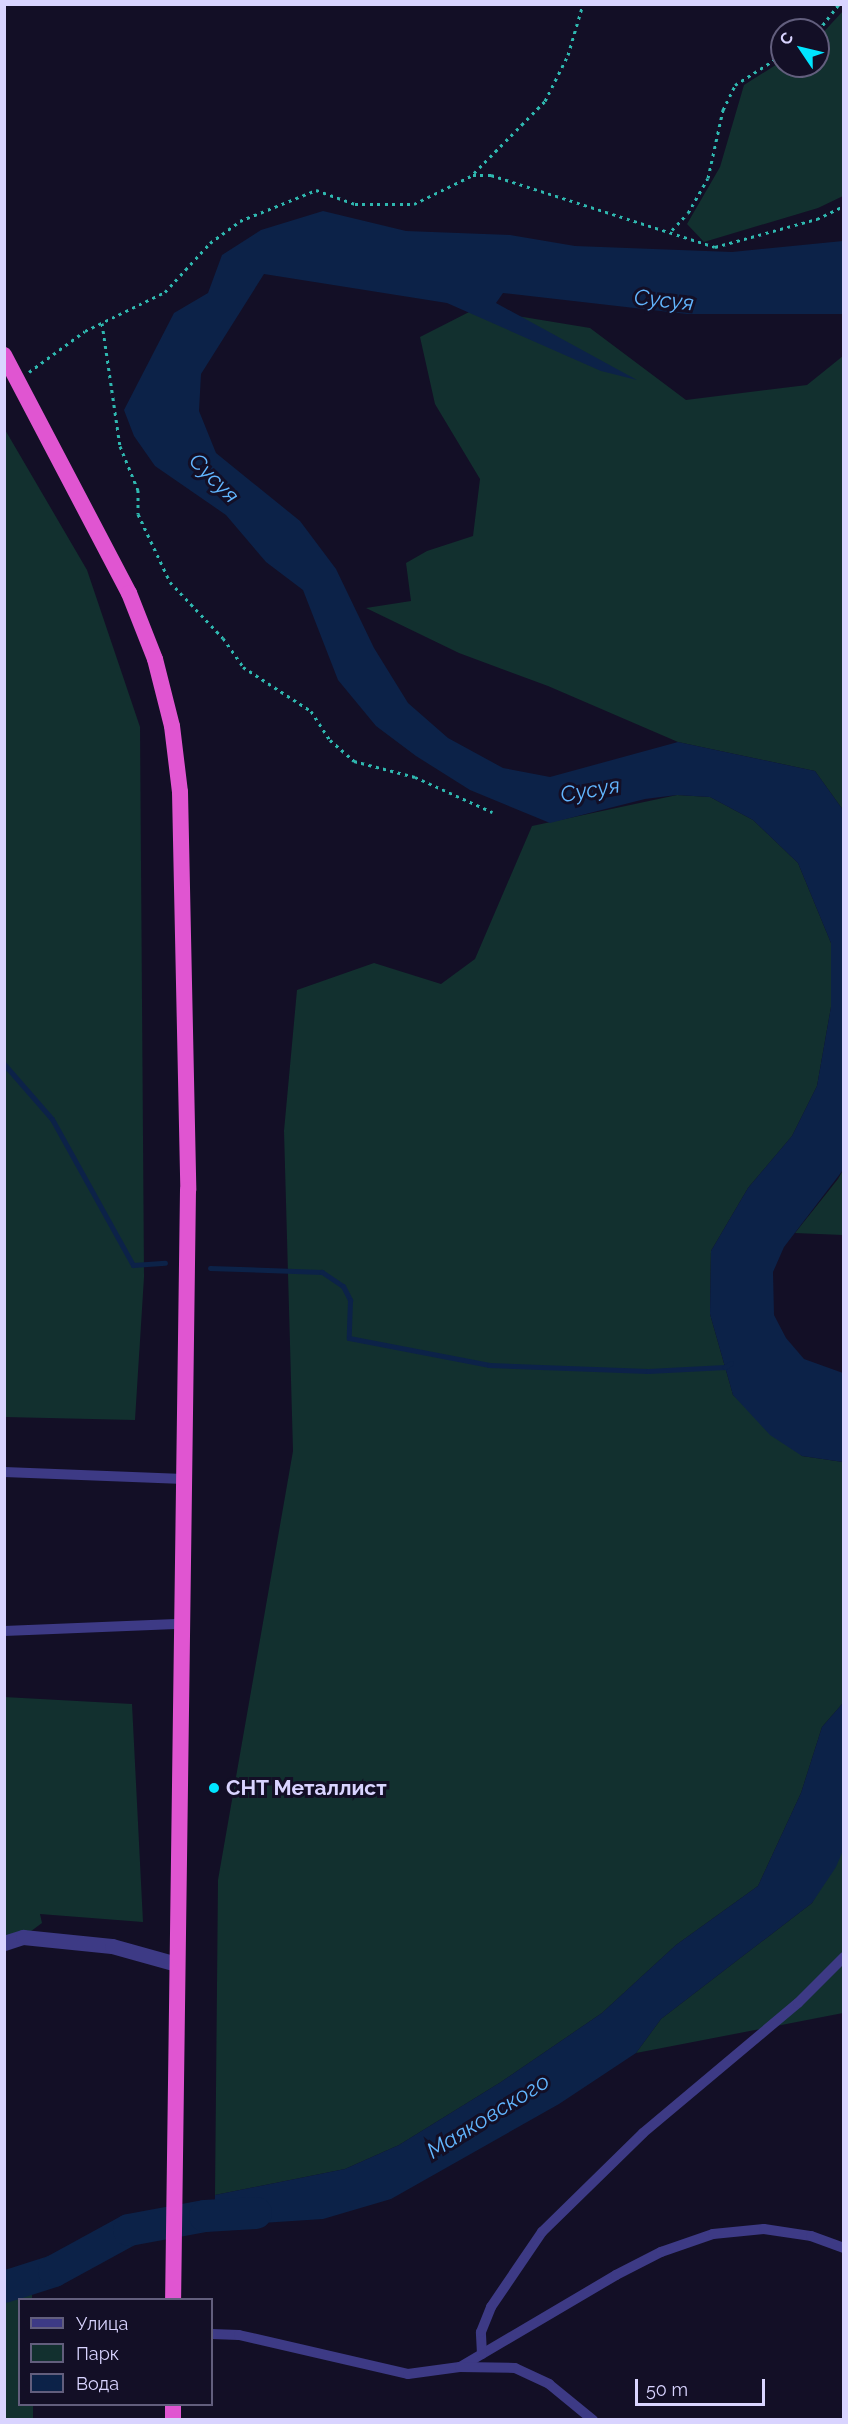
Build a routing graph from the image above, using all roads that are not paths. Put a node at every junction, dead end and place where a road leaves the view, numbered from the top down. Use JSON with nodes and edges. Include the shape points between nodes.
{"nodes":[{"id":1,"x":4,"y":355,"type":"edge"},
{"id":2,"x":4,"y":1472,"type":"edge"},
{"id":3,"x":184,"y":1479,"type":"junction"},
{"id":4,"x":182,"y":1624,"type":"junction"},
{"id":5,"x":4,"y":1631,"type":"edge"},
{"id":6,"x":4,"y":1943,"type":"edge"},
{"id":7,"x":843,"y":1958,"type":"edge"},
{"id":8,"x":177,"y":1964,"type":"junction"},
{"id":9,"x":843,"y":2248,"type":"edge"},
{"id":10,"x":173,"y":2296,"type":"edge"},
{"id":11,"x":213,"y":2334,"type":"edge"},
{"id":12,"x":482,"y":2354,"type":"junction"},
{"id":13,"x":460,"y":2367,"type":"junction"},
{"id":14,"x":592,"y":2420,"type":"edge"}],
"edges":[{"from":1,"to":3,"type":"highway","via":[[129,593],[155,659],[172,726],[180,792],[188,1190]]},
{"from":2,"to":3,"type":"lane"},
{"from":3,"to":4,"type":"highway"},
{"from":4,"to":5,"type":"lane"},
{"from":4,"to":8,"type":"highway"},
{"from":6,"to":8,"type":"street","via":[[23,1937],[112,1946]]},
{"from":7,"to":12,"type":"lane","via":[[798,2003],[643,2133],[542,2232],[491,2307],[481,2332]]},
{"from":8,"to":10,"type":"highway"},
{"from":9,"to":12,"type":"lane","via":[[811,2236],[764,2229],[713,2234],[661,2252],[616,2275]]},
{"from":11,"to":13,"type":"lane","via":[[239,2335],[408,2374]]},
{"from":12,"to":13,"type":"lane"},
{"from":13,"to":14,"type":"lane","via":[[515,2368],[549,2384]]}]}
